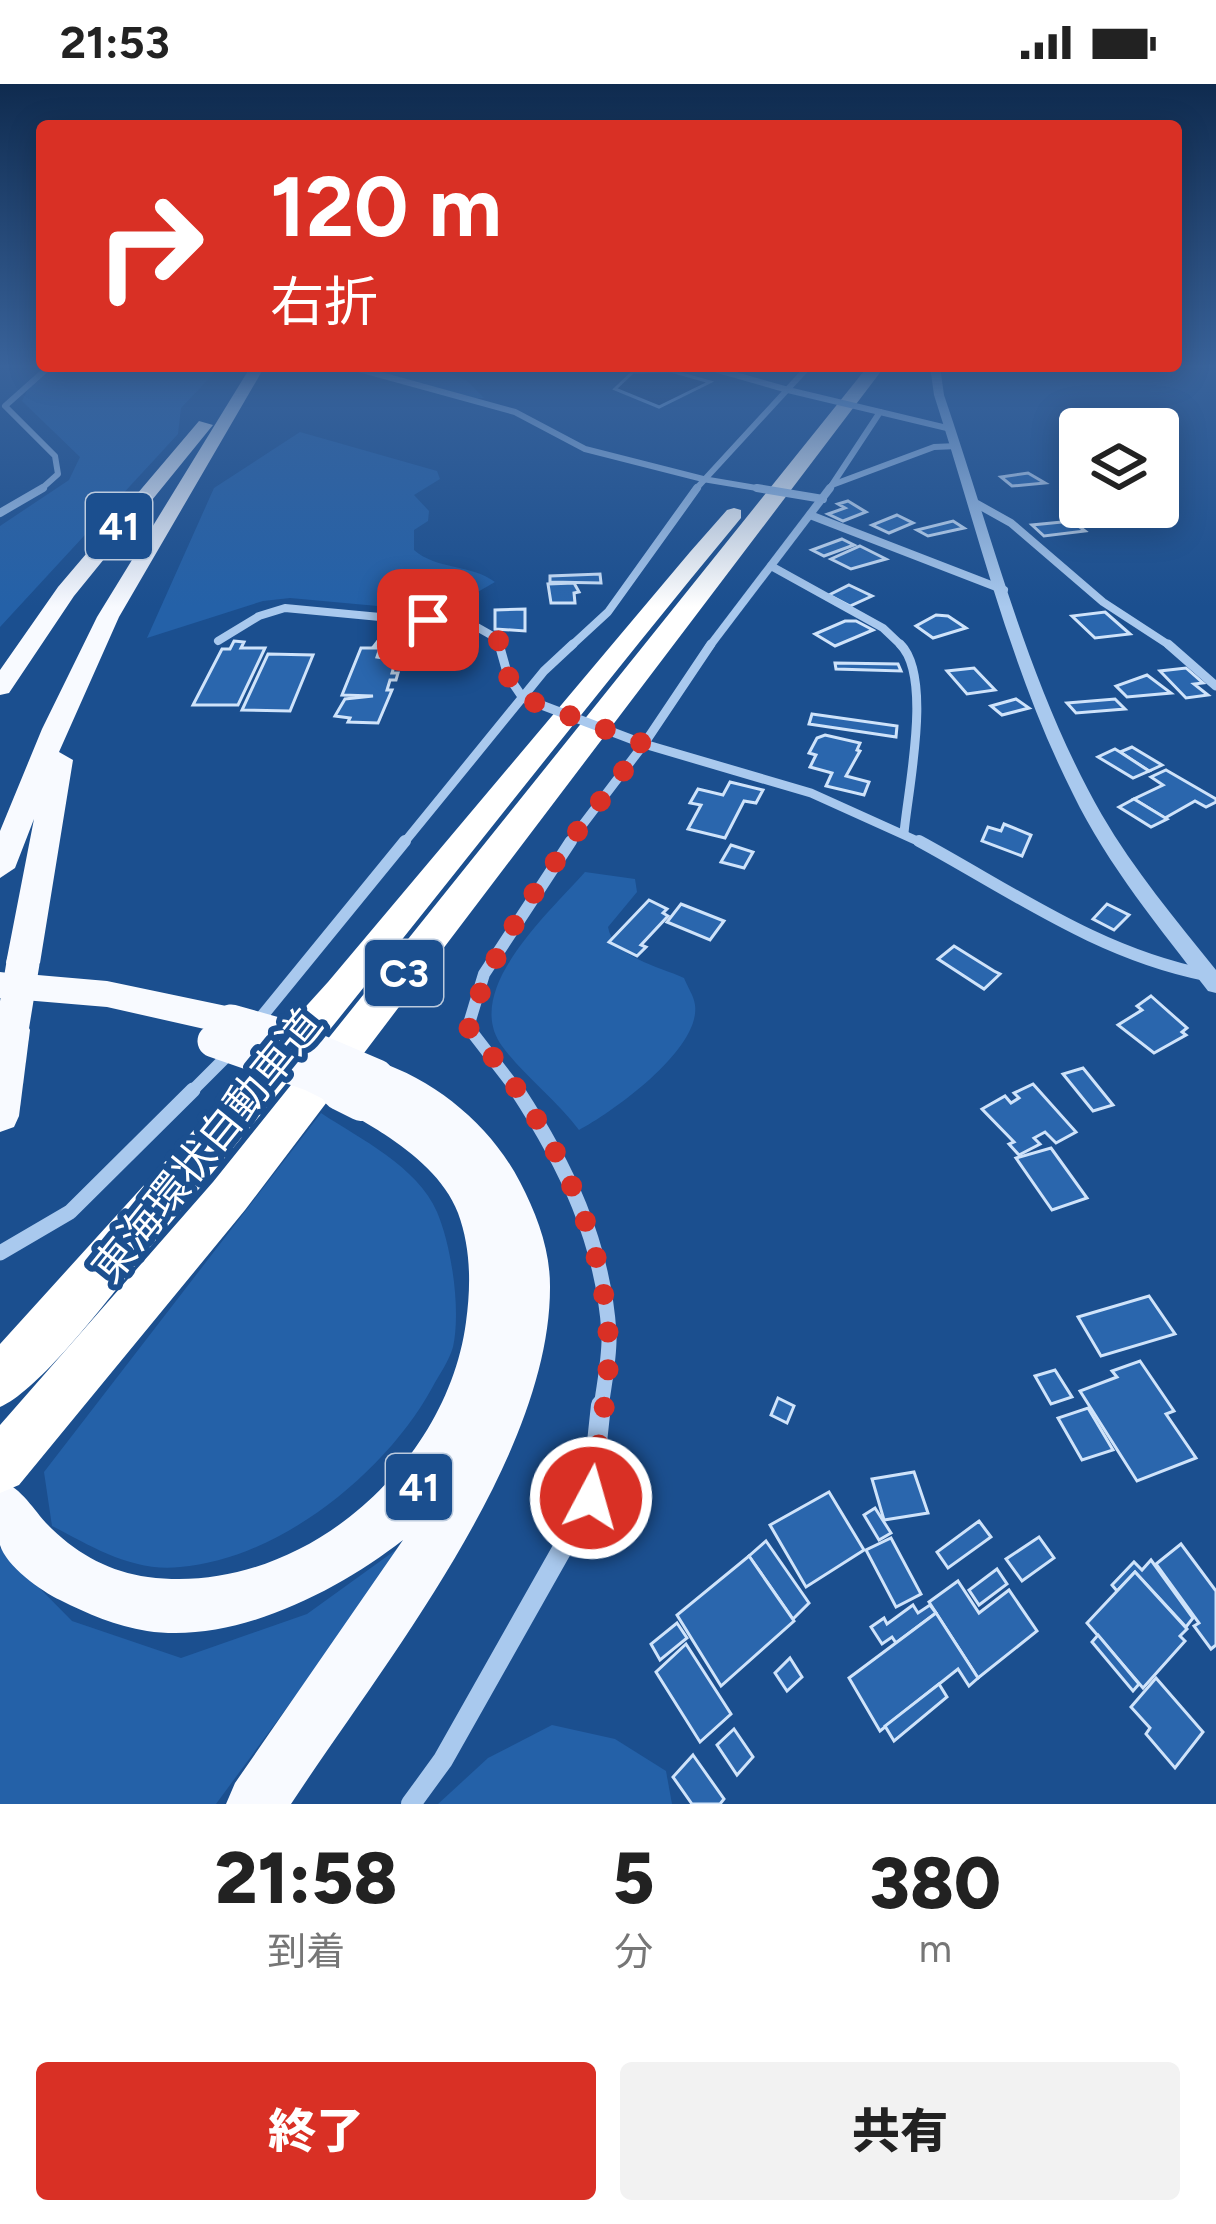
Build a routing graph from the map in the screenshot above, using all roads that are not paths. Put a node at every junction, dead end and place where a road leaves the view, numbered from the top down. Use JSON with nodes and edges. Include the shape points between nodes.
{"nodes":[{"id":1,"x":45,"y":446,"type":"edge"},
{"id":2,"x":187,"y":446,"type":"edge"},
{"id":3,"x":204,"y":446,"type":"edge"},
{"id":4,"x":207,"y":446,"type":"edge"},
{"id":5,"x":580,"y":446,"type":"edge"},
{"id":6,"x":734,"y":446,"type":"edge"},
{"id":7,"x":792,"y":446,"type":"edge"},
{"id":8,"x":814,"y":446,"type":"edge"},
{"id":9,"x":857,"y":446,"type":"edge"},
{"id":10,"x":936,"y":446,"type":"edge"},
{"id":11,"x":957,"y":446,"type":"edge"},
{"id":12,"x":703,"y":479,"type":"junction"},
{"id":13,"x":832,"y":485,"type":"junction"},
{"id":14,"x":823,"y":500,"type":"junction"},
{"id":15,"x":977,"y":504,"type":"junction"},
{"id":16,"x":0,"y":513,"type":"edge"},
{"id":17,"x":810,"y":515,"type":"junction"},
{"id":18,"x":771,"y":566,"type":"junction"},
{"id":19,"x":1005,"y":590,"type":"junction"},
{"id":20,"x":108,"y":617,"type":"junction"},
{"id":21,"x":218,"y":641,"type":"dead end"},
{"id":22,"x":1216,"y":686,"type":"edge"},
{"id":23,"x":0,"y":688,"type":"edge"},
{"id":24,"x":523,"y":698,"type":"junction"},
{"id":25,"x":644,"y":744,"type":"junction"},
{"id":26,"x":904,"y":833,"type":"junction"},
{"id":27,"x":0,"y":838,"type":"edge"},
{"id":28,"x":0,"y":868,"type":"edge"},
{"id":29,"x":12,"y":974,"type":"edge"},
{"id":30,"x":1212,"y":980,"type":"edge"},
{"id":31,"x":6,"y":1017,"type":"edge"},
{"id":32,"x":223,"y":1031,"type":"junction"},
{"id":33,"x":369,"y":1088,"type":"junction"},
{"id":34,"x":0,"y":1116,"type":"edge"},
{"id":35,"x":0,"y":1253,"type":"edge"},
{"id":36,"x":0,"y":1381,"type":"edge"},
{"id":37,"x":0,"y":1466,"type":"edge"},
{"id":38,"x":9,"y":1519,"type":"edge"},
{"id":39,"x":256,"y":1804,"type":"edge"},
{"id":40,"x":412,"y":1804,"type":"edge"}],
"edges":[{"from":1,"to":16,"type":"street","via":[[58,474]]},
{"from":2,"to":23,"type":"highway","number":"41","via":[[66,592]]},
{"from":3,"to":27,"type":"highway","number":"41","via":[[98,619]]},
{"from":4,"to":20,"type":"highway","number":"41"},
{"from":5,"to":12,"type":"street"},
{"from":6,"to":12,"type":"street"},
{"from":7,"to":36,"type":"highway","name":"東海環状自動車道","number":"C3","via":[[184,1180]]},
{"from":8,"to":37,"type":"highway","name":"東海環状自動車道","number":"C3","via":[[229,1196]]},
{"from":9,"to":13,"type":"street"},
{"from":10,"to":13,"type":"street"},
{"from":11,"to":15,"type":"street"},
{"from":12,"to":14,"type":"street","bridge":true},
{"from":12,"to":24,"type":"street","via":[[608,612]]},
{"from":13,"to":14,"type":"street"},
{"from":14,"to":17,"type":"street"},
{"from":15,"to":19,"type":"street"},
{"from":15,"to":22,"type":"street","via":[[999,513]]},
{"from":17,"to":18,"type":"street"},
{"from":17,"to":19,"type":"street","via":[[961,580]]},
{"from":18,"to":25,"type":"street"},
{"from":18,"to":26,"type":"street","via":[[883,628],[908,652],[918,693]]},
{"from":19,"to":30,"type":"street","via":[[1081,793]]},
{"from":20,"to":28,"type":"highway","number":"41"},
{"from":20,"to":29,"type":"highway","number":"41","via":[[52,787]]},
{"from":21,"to":24,"type":"street","via":[[285,608],[475,626],[498,639]]},
{"from":24,"to":25,"type":"street","bridge":true},
{"from":24,"to":35,"type":"street","via":[[220,1064],[70,1212]]},
{"from":25,"to":26,"type":"street","via":[[776,780]]},
{"from":25,"to":40,"type":"street","via":[[484,974],[468,1027],[548,1138],[591,1226],[609,1335],[591,1498]]},
{"from":26,"to":30,"type":"street","via":[[1055,918],[1169,970]]},
{"from":29,"to":31,"type":"highway","number":"41","bridge":true},
{"from":29,"to":32,"type":"highway","number":"41"},
{"from":31,"to":32,"type":"highway","number":"41","via":[[106,1016]]},
{"from":31,"to":34,"type":"highway","number":"41"},
{"from":32,"to":33,"type":"highway","number":"41","bridge":true,"via":[[312,1075]]},
{"from":33,"to":38,"type":"highway","number":"41","via":[[466,1186],[485,1230],[492,1286],[488,1341],[468,1405],[446,1453],[412,1496],[369,1536],[301,1574],[235,1601],[170,1609],[111,1597],[58,1568]]},
{"from":33,"to":39,"type":"highway","number":"41","via":[[436,1111],[490,1163],[519,1230],[526,1316],[517,1367],[472,1480]]}]}
